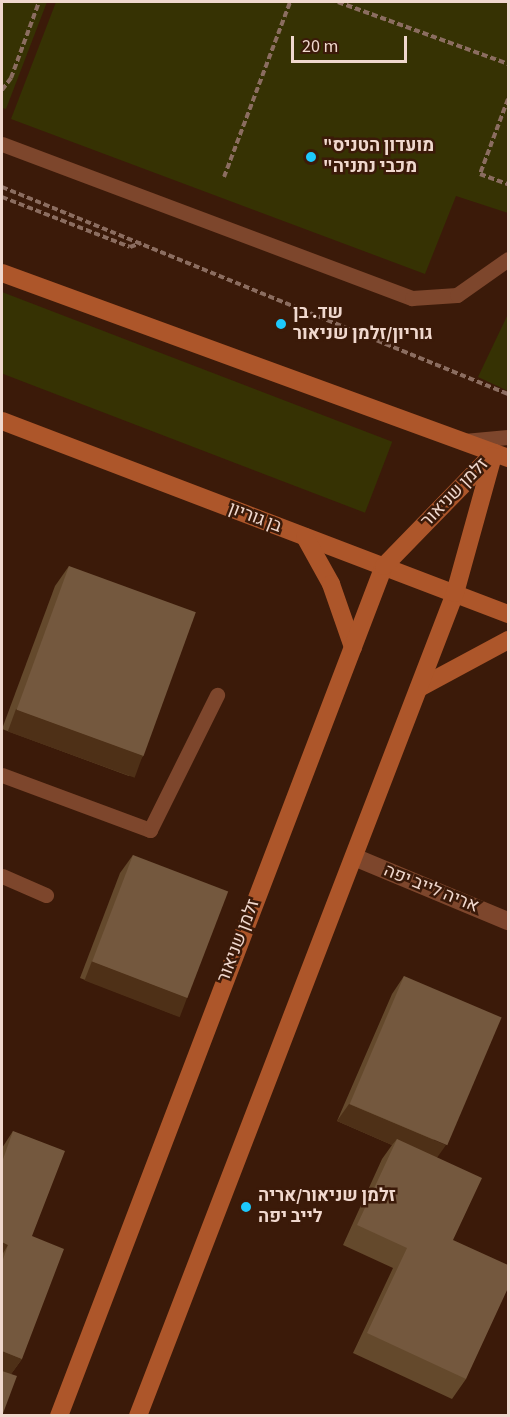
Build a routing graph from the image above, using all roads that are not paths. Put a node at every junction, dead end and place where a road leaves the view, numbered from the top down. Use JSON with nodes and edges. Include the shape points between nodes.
{"nodes":[{"id":1,"x":2,"y":144,"type":"edge"},
{"id":2,"x":508,"y":259,"type":"edge"},
{"id":3,"x":2,"y":273,"type":"edge"},
{"id":4,"x":2,"y":421,"type":"edge"},
{"id":5,"x":508,"y":437,"type":"edge"},
{"id":6,"x":464,"y":441,"type":"junction"},
{"id":7,"x":501,"y":455,"type":"edge"},
{"id":8,"x":305,"y":537,"type":"junction"},
{"id":9,"x":384,"y":566,"type":"junction"},
{"id":10,"x":455,"y":593,"type":"junction"},
{"id":11,"x":508,"y":614,"type":"edge"},
{"id":12,"x":508,"y":640,"type":"edge"},
{"id":13,"x":353,"y":647,"type":"junction"},
{"id":14,"x":418,"y":688,"type":"junction"},
{"id":15,"x":217,"y":695,"type":"dead end"},
{"id":16,"x":2,"y":775,"type":"edge"},
{"id":17,"x":354,"y":857,"type":"junction"},
{"id":18,"x":2,"y":876,"type":"edge"},
{"id":19,"x":46,"y":895,"type":"dead end"},
{"id":20,"x":508,"y":921,"type":"edge"},
{"id":21,"x":59,"y":1416,"type":"edge"},
{"id":22,"x":138,"y":1416,"type":"edge"}],
"edges":[{"from":1,"to":2,"type":"lane","via":[[412,298],[457,295]]},
{"from":3,"to":6,"type":"street"},
{"from":4,"to":8,"type":"street","name":"בן גוריון"},
{"from":5,"to":6,"type":"lane"},
{"from":6,"to":7,"type":"street"},
{"from":7,"to":9,"type":"street","name":"זלמן שניאור"},
{"from":7,"to":10,"type":"street","name":"זלמן שניאור"},
{"from":8,"to":9,"type":"street","name":"בן גוריון"},
{"from":8,"to":13,"type":"street","via":[[331,584]]},
{"from":9,"to":10,"type":"street","name":"בן גוריון"},
{"from":9,"to":13,"type":"street","name":"זלמן שניאור"},
{"from":10,"to":11,"type":"street","name":"בן גוריון"},
{"from":10,"to":14,"type":"street","name":"זלמן שניאור"},
{"from":12,"to":14,"type":"street"},
{"from":13,"to":21,"type":"street","name":"זלמן שניאור"},
{"from":14,"to":17,"type":"street","name":"זלמן שניאור"},
{"from":15,"to":16,"type":"lane","via":[[150,830]]},
{"from":17,"to":20,"type":"street","name":"אריה לייב יפה"},
{"from":17,"to":22,"type":"street","name":"זלמן שניאור"},
{"from":18,"to":19,"type":"lane"}]}
